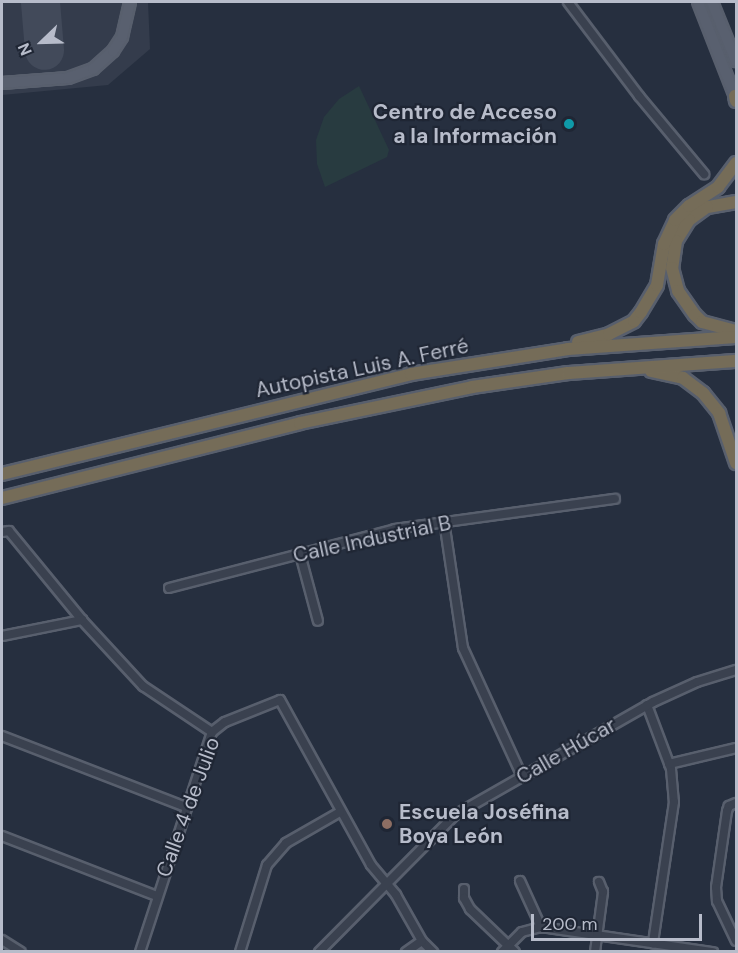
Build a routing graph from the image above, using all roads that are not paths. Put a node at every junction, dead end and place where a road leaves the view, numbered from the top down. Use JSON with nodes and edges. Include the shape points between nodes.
{"nodes":[{"id":1,"x":130,"y":2,"type":"edge"},
{"id":2,"x":568,"y":2,"type":"edge"},
{"id":3,"x":698,"y":2,"type":"edge"},
{"id":4,"x":712,"y":2,"type":"edge"},
{"id":5,"x":736,"y":61,"type":"edge"},
{"id":6,"x":2,"y":82,"type":"edge"},
{"id":7,"x":736,"y":99,"type":"edge"},
{"id":8,"x":736,"y":163,"type":"edge"},
{"id":9,"x":704,"y":174,"type":"dead end"},
{"id":10,"x":736,"y":202,"type":"edge"},
{"id":11,"x":736,"y":331,"type":"edge"},
{"id":12,"x":736,"y":337,"type":"edge"},
{"id":13,"x":525,"y":355,"type":"junction"},
{"id":14,"x":736,"y":361,"type":"edge"},
{"id":15,"x":568,"y":373,"type":"junction"},
{"id":16,"x":736,"y":463,"type":"edge"},
{"id":17,"x":2,"y":474,"type":"edge"},
{"id":18,"x":2,"y":498,"type":"edge"},
{"id":19,"x":615,"y":500,"type":"dead end"},
{"id":20,"x":444,"y":521,"type":"junction"},
{"id":21,"x":2,"y":532,"type":"edge"},
{"id":22,"x":300,"y":554,"type":"junction"},
{"id":23,"x":169,"y":588,"type":"dead end"},
{"id":24,"x":82,"y":620,"type":"junction"},
{"id":25,"x":318,"y":621,"type":"dead end"},
{"id":26,"x":2,"y":636,"type":"edge"},
{"id":27,"x":736,"y":670,"type":"edge"},
{"id":28,"x":647,"y":705,"type":"junction"},
{"id":29,"x":212,"y":732,"type":"junction"},
{"id":30,"x":2,"y":736,"type":"edge"},
{"id":31,"x":736,"y":748,"type":"edge"},
{"id":32,"x":669,"y":764,"type":"junction"},
{"id":33,"x":522,"y":776,"type":"junction"},
{"id":34,"x":736,"y":803,"type":"edge"},
{"id":35,"x":186,"y":807,"type":"junction"},
{"id":36,"x":340,"y":812,"type":"junction"},
{"id":37,"x":2,"y":836,"type":"edge"},
{"id":38,"x":520,"y":881,"type":"dead end"},
{"id":39,"x":599,"y":882,"type":"dead end"},
{"id":40,"x":387,"y":885,"type":"junction"},
{"id":41,"x":464,"y":889,"type":"dead end"},
{"id":42,"x":157,"y":896,"type":"junction"},
{"id":43,"x":541,"y":927,"type":"junction"},
{"id":44,"x":598,"y":934,"type":"junction"},
{"id":45,"x":2,"y":940,"type":"edge"},
{"id":46,"x":422,"y":940,"type":"junction"},
{"id":47,"x":736,"y":940,"type":"edge"},
{"id":48,"x":653,"y":943,"type":"junction"},
{"id":49,"x":508,"y":949,"type":"edge"},
{"id":50,"x":21,"y":951,"type":"edge"},
{"id":51,"x":140,"y":951,"type":"edge"},
{"id":52,"x":240,"y":951,"type":"edge"},
{"id":53,"x":319,"y":951,"type":"edge"},
{"id":54,"x":406,"y":951,"type":"edge"},
{"id":55,"x":433,"y":951,"type":"edge"},
{"id":56,"x":595,"y":951,"type":"edge"},
{"id":57,"x":713,"y":951,"type":"edge"}],
"edges":[{"from":1,"to":6,"type":"main road","via":[[122,37],[93,69],[68,78]]},
{"from":2,"to":9,"type":"street"},
{"from":3,"to":7,"type":"main road"},
{"from":4,"to":5,"type":"main road"},
{"from":8,"to":13,"type":"highway","via":[[718,188],[675,220],[664,244],[657,285],[634,321],[594,338],[546,346]]},
{"from":10,"to":11,"type":"highway","via":[[707,207],[689,220],[676,241],[672,267],[678,291],[702,322]]},
{"from":12,"to":13,"type":"highway","name":"Autopista Luis A. Ferré"},
{"from":13,"to":17,"type":"highway","name":"Autopista Luis A. Ferré","via":[[400,377]]},
{"from":14,"to":15,"type":"highway","name":"Autopista Luis A. Ferré"},
{"from":15,"to":16,"type":"highway","via":[[646,370],[683,378],[703,393],[719,413]]},
{"from":15,"to":18,"type":"highway","name":"Autopista Luis A. Ferré","via":[[472,387],[308,421]]},
{"from":19,"to":20,"type":"street","name":"Calle Industrial B"},
{"from":20,"to":22,"type":"street","name":"Calle Industrial B","via":[[395,529]]},
{"from":20,"to":33,"type":"street","via":[[463,648]]},
{"from":21,"to":24,"type":"street","via":[[9,531]]},
{"from":22,"to":23,"type":"street","name":"Calle Industrial B"},
{"from":22,"to":25,"type":"street"},
{"from":24,"to":26,"type":"street"},
{"from":24,"to":29,"type":"street","via":[[143,686]]},
{"from":27,"to":28,"type":"street","name":"Calle Húcar","via":[[697,682]]},
{"from":28,"to":32,"type":"street"},
{"from":28,"to":33,"type":"street","name":"Calle Húcar"},
{"from":29,"to":35,"type":"street","name":"Calle 4 de Julio"},
{"from":29,"to":36,"type":"street","name":"Calle 4 de Julio","via":[[225,722],[280,700]]},
{"from":30,"to":35,"type":"street"},
{"from":31,"to":32,"type":"street"},
{"from":32,"to":48,"type":"street","via":[[674,802]]},
{"from":33,"to":40,"type":"street","name":"Calle Húcar","via":[[455,815]]},
{"from":34,"to":47,"type":"street","via":[[727,811],[716,887],[717,901]]},
{"from":35,"to":42,"type":"street","name":"Calle 4 de Julio"},
{"from":36,"to":40,"type":"street","name":"Calle 4 de Julio"},
{"from":36,"to":52,"type":"street","via":[[286,843],[267,865]]},
{"from":37,"to":42,"type":"street"},
{"from":38,"to":43,"type":"street"},
{"from":39,"to":44,"type":"street","via":[[603,892]]},
{"from":40,"to":46,"type":"street","name":"Calle 4 de Julio"},
{"from":40,"to":53,"type":"street","name":"Calle Húcar"},
{"from":41,"to":49,"type":"street","via":[[470,909]]},
{"from":42,"to":51,"type":"street","name":"Calle 4 de Julio"},
{"from":43,"to":44,"type":"street"},
{"from":43,"to":49,"type":"street","via":[[522,932]]},
{"from":44,"to":48,"type":"street"},
{"from":44,"to":56,"type":"street"},
{"from":45,"to":50,"type":"street"},
{"from":46,"to":54,"type":"street"},
{"from":46,"to":55,"type":"street","name":"Calle 4 de Julio"},
{"from":48,"to":57,"type":"street"}]}
